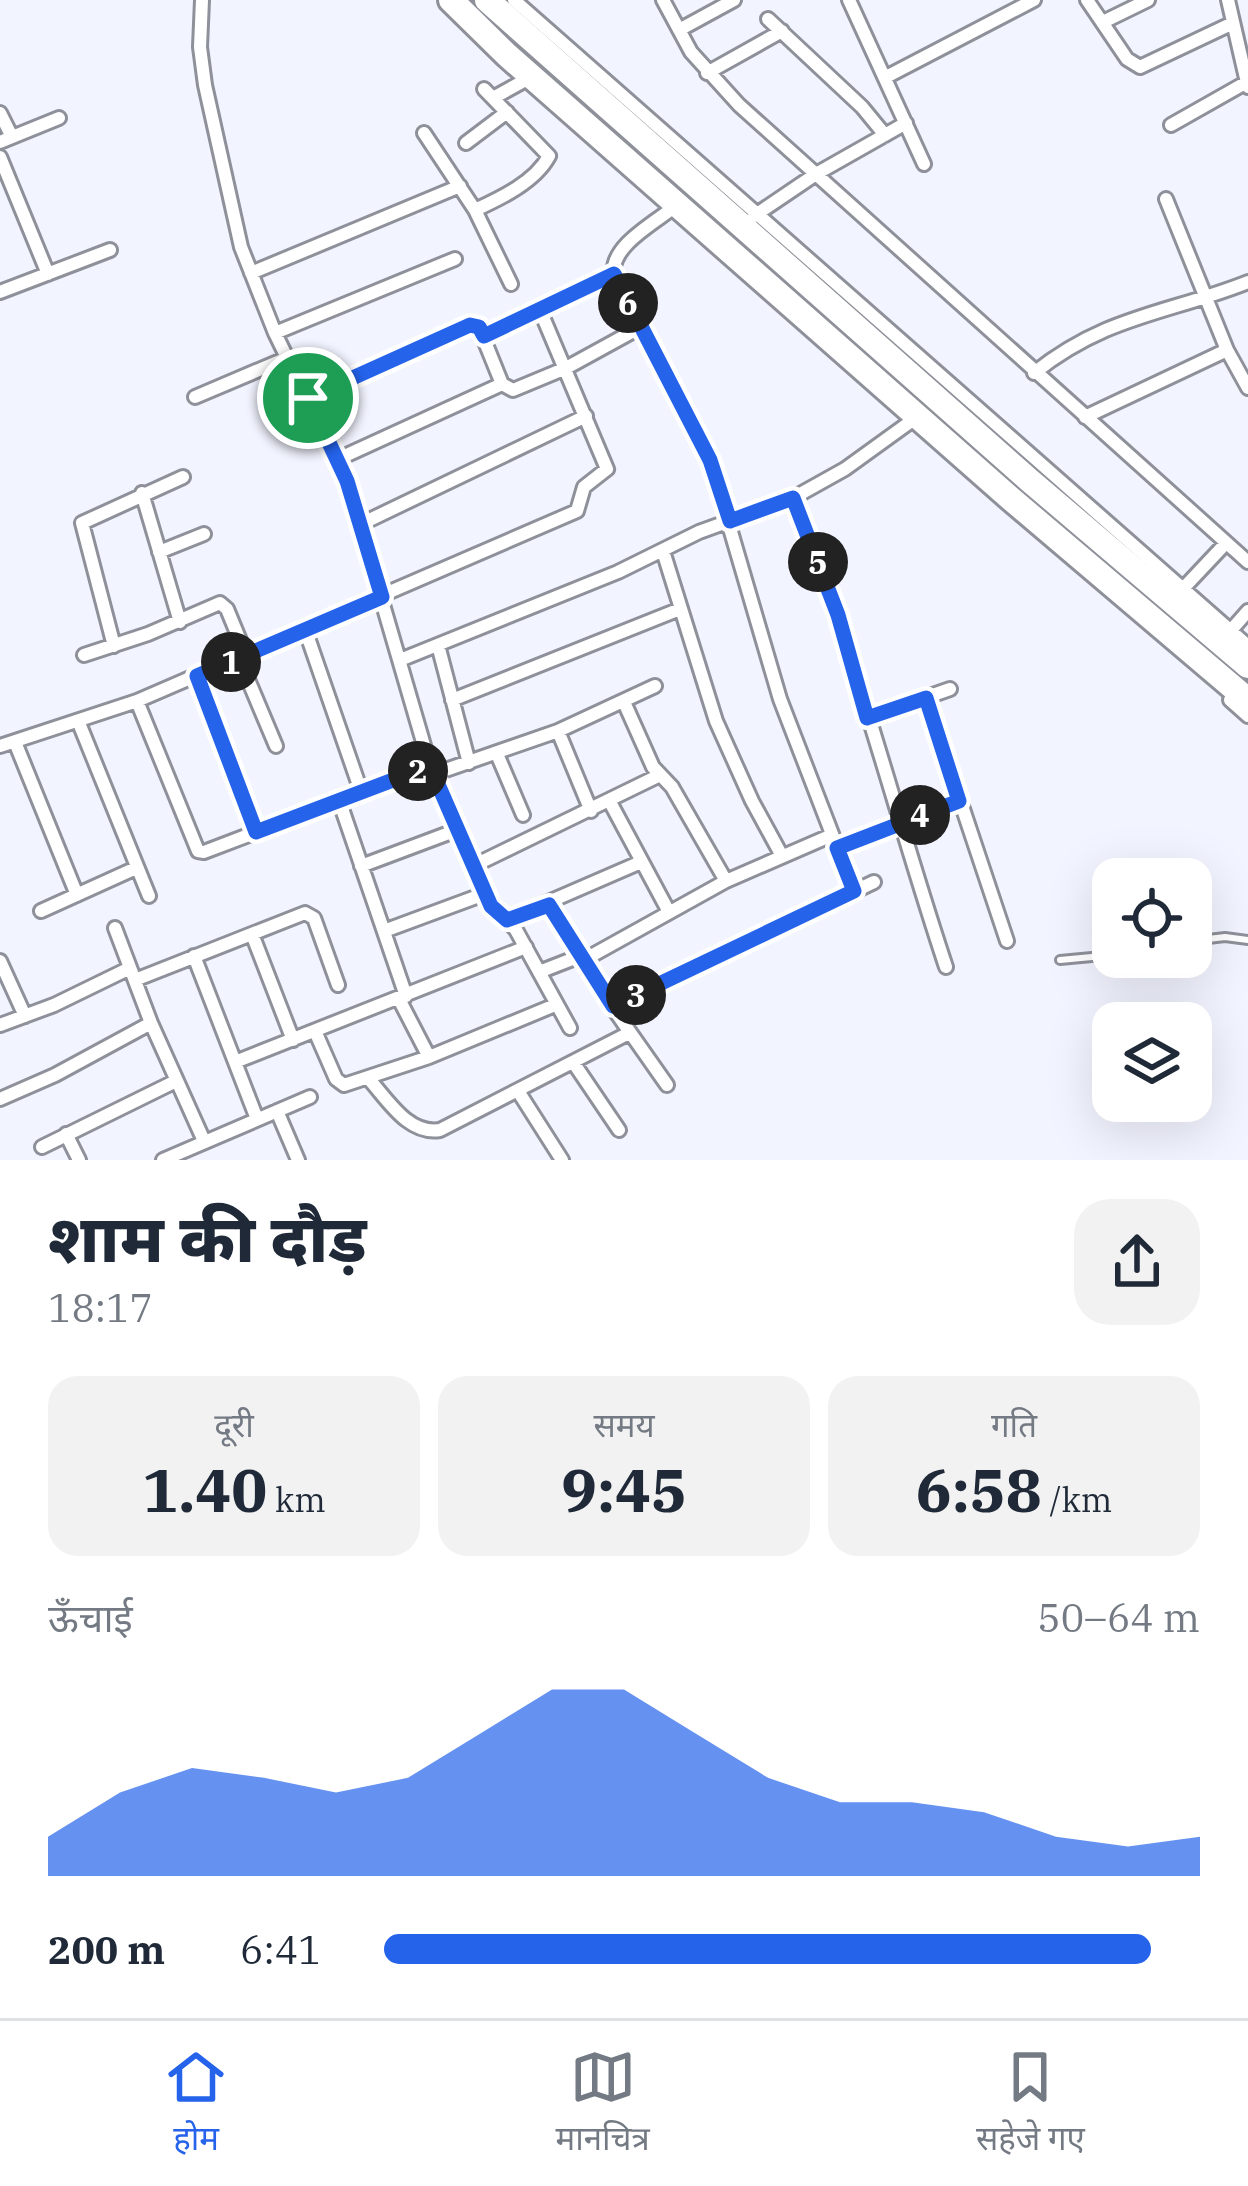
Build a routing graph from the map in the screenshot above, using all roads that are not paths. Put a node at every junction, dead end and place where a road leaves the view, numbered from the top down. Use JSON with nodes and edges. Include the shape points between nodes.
{"nodes":[{"id":1,"x":202,"y":0,"type":"edge"},
{"id":2,"x":439,"y":0,"type":"edge"},
{"id":3,"x":451,"y":0,"type":"edge"},
{"id":4,"x":488,"y":0,"type":"edge"},
{"id":5,"x":514,"y":0,"type":"edge"},
{"id":6,"x":663,"y":0,"type":"edge"},
{"id":7,"x":734,"y":0,"type":"edge"},
{"id":8,"x":849,"y":0,"type":"edge"},
{"id":9,"x":1034,"y":0,"type":"edge"},
{"id":10,"x":1087,"y":0,"type":"edge"},
{"id":11,"x":1148,"y":0,"type":"edge"},
{"id":12,"x":1228,"y":0,"type":"edge"},
{"id":13,"x":1129,"y":4,"type":"edge"},
{"id":14,"x":768,"y":19,"type":"dead end"},
{"id":15,"x":1103,"y":22,"type":"junction"},
{"id":16,"x":1233,"y":22,"type":"junction"},
{"id":17,"x":679,"y":30,"type":"junction"},
{"id":18,"x":782,"y":31,"type":"junction"},
{"id":19,"x":706,"y":73,"type":"junction"},
{"id":20,"x":886,"y":77,"type":"junction"},
{"id":21,"x":528,"y":79,"type":"junction"},
{"id":22,"x":1248,"y":84,"type":"edge"},
{"id":23,"x":507,"y":112,"type":"junction"},
{"id":24,"x":0,"y":113,"type":"edge"},
{"id":25,"x":59,"y":118,"type":"dead end"},
{"id":26,"x":906,"y":123,"type":"junction"},
{"id":27,"x":1171,"y":124,"type":"dead end"},
{"id":28,"x":424,"y":134,"type":"dead end"},
{"id":29,"x":885,"y":135,"type":"junction"},
{"id":30,"x":6,"y":140,"type":"edge"},
{"id":31,"x":466,"y":143,"type":"dead end"},
{"id":32,"x":0,"y":158,"type":"edge"},
{"id":33,"x":924,"y":164,"type":"dead end"},
{"id":34,"x":816,"y":174,"type":"junction"},
{"id":35,"x":460,"y":186,"type":"junction"},
{"id":36,"x":1166,"y":200,"type":"dead end"},
{"id":37,"x":676,"y":207,"type":"junction"},
{"id":38,"x":475,"y":210,"type":"junction"},
{"id":39,"x":749,"y":219,"type":"junction"},
{"id":40,"x":110,"y":250,"type":"dead end"},
{"id":41,"x":455,"y":259,"type":"dead end"},
{"id":42,"x":251,"y":273,"type":"junction"},
{"id":43,"x":48,"y":274,"type":"junction"},
{"id":44,"x":614,"y":274,"type":"junction"},
{"id":45,"x":1248,"y":282,"type":"edge"},
{"id":46,"x":511,"y":284,"type":"dead end"},
{"id":47,"x":0,"y":292,"type":"edge"},
{"id":48,"x":1205,"y":295,"type":"junction"},
{"id":49,"x":540,"y":310,"type":"junction"},
{"id":50,"x":639,"y":328,"type":"junction"},
{"id":51,"x":275,"y":333,"type":"junction"},
{"id":52,"x":484,"y":336,"type":"junction"},
{"id":53,"x":1227,"y":350,"type":"junction"},
{"id":54,"x":287,"y":358,"type":"junction"},
{"id":55,"x":566,"y":368,"type":"junction"},
{"id":56,"x":1034,"y":373,"type":"junction"},
{"id":57,"x":502,"y":384,"type":"junction"},
{"id":58,"x":1248,"y":388,"type":"edge"},
{"id":59,"x":195,"y":397,"type":"dead end"},
{"id":60,"x":308,"y":398,"type":"junction"},
{"id":61,"x":586,"y":416,"type":"junction"},
{"id":62,"x":1085,"y":417,"type":"junction"},
{"id":63,"x":914,"y":420,"type":"junction"},
{"id":64,"x":338,"y":459,"type":"junction"},
{"id":65,"x":183,"y":477,"type":"dead end"},
{"id":66,"x":142,"y":493,"type":"junction"},
{"id":67,"x":793,"y":498,"type":"junction"},
{"id":68,"x":730,"y":521,"type":"junction"},
{"id":69,"x":361,"y":524,"type":"junction"},
{"id":70,"x":204,"y":534,"type":"dead end"},
{"id":71,"x":1226,"y":543,"type":"junction"},
{"id":72,"x":663,"y":550,"type":"junction"},
{"id":73,"x":160,"y":552,"type":"junction"},
{"id":74,"x":1248,"y":562,"type":"edge"},
{"id":75,"x":1177,"y":595,"type":"junction"},
{"id":76,"x":382,"y":597,"type":"junction"},
{"id":77,"x":680,"y":609,"type":"junction"},
{"id":78,"x":1248,"y":611,"type":"edge"},
{"id":79,"x":180,"y":622,"type":"junction"},
{"id":80,"x":305,"y":629,"type":"junction"},
{"id":81,"x":1226,"y":637,"type":"junction"},
{"id":82,"x":438,"y":645,"type":"junction"},
{"id":83,"x":114,"y":646,"type":"junction"},
{"id":84,"x":1248,"y":646,"type":"edge"},
{"id":85,"x":84,"y":655,"type":"dead end"},
{"id":86,"x":243,"y":657,"type":"junction"},
{"id":87,"x":400,"y":660,"type":"junction"},
{"id":88,"x":1248,"y":666,"type":"edge"},
{"id":89,"x":197,"y":676,"type":"junction"},
{"id":90,"x":655,"y":686,"type":"dead end"},
{"id":91,"x":950,"y":689,"type":"dead end"},
{"id":92,"x":926,"y":698,"type":"junction"},
{"id":93,"x":452,"y":700,"type":"junction"},
{"id":94,"x":1248,"y":700,"type":"edge"},
{"id":95,"x":137,"y":701,"type":"junction"},
{"id":96,"x":623,"y":702,"type":"junction"},
{"id":97,"x":1248,"y":716,"type":"edge"},
{"id":98,"x":867,"y":718,"type":"junction"},
{"id":99,"x":79,"y":723,"type":"junction"},
{"id":100,"x":558,"y":730,"type":"junction"},
{"id":101,"x":7,"y":744,"type":"edge"},
{"id":102,"x":276,"y":746,"type":"dead end"},
{"id":103,"x":497,"y":754,"type":"junction"},
{"id":104,"x":470,"y":763,"type":"junction"},
{"id":105,"x":432,"y":770,"type":"junction"},
{"id":106,"x":659,"y":776,"type":"junction"},
{"id":107,"x":362,"y":794,"type":"junction"},
{"id":108,"x":959,"y":801,"type":"junction"},
{"id":109,"x":610,"y":802,"type":"junction"},
{"id":110,"x":340,"y":803,"type":"junction"},
{"id":111,"x":591,"y":811,"type":"junction"},
{"id":112,"x":523,"y":814,"type":"dead end"},
{"id":113,"x":898,"y":823,"type":"junction"},
{"id":114,"x":458,"y":830,"type":"junction"},
{"id":115,"x":256,"y":832,"type":"junction"},
{"id":116,"x":835,"y":841,"type":"junction"},
{"id":117,"x":782,"y":856,"type":"junction"},
{"id":118,"x":641,"y":862,"type":"junction"},
{"id":119,"x":361,"y":866,"type":"junction"},
{"id":120,"x":473,"y":866,"type":"junction"},
{"id":121,"x":136,"y":868,"type":"junction"},
{"id":122,"x":726,"y":881,"type":"junction"},
{"id":123,"x":874,"y":882,"type":"dead end"},
{"id":124,"x":854,"y":891,"type":"junction"},
{"id":125,"x":484,"y":894,"type":"junction"},
{"id":126,"x":76,"y":896,"type":"junction"},
{"id":127,"x":149,"y":896,"type":"dead end"},
{"id":128,"x":549,"y":905,"type":"junction"},
{"id":129,"x":41,"y":911,"type":"dead end"},
{"id":130,"x":669,"y":913,"type":"junction"},
{"id":131,"x":507,"y":920,"type":"junction"},
{"id":132,"x":116,"y":928,"type":"dead end"},
{"id":133,"x":384,"y":931,"type":"junction"},
{"id":134,"x":252,"y":934,"type":"junction"},
{"id":135,"x":1212,"y":939,"type":"edge"},
{"id":136,"x":1248,"y":940,"type":"edge"},
{"id":137,"x":1007,"y":941,"type":"dead end"},
{"id":138,"x":526,"y":947,"type":"junction"},
{"id":139,"x":194,"y":956,"type":"junction"},
{"id":140,"x":1092,"y":957,"type":"edge"},
{"id":141,"x":581,"y":958,"type":"junction"},
{"id":142,"x":1060,"y":960,"type":"dead end"},
{"id":143,"x":0,"y":961,"type":"edge"},
{"id":144,"x":946,"y":967,"type":"dead end"},
{"id":145,"x":538,"y":972,"type":"junction"},
{"id":146,"x":132,"y":974,"type":"junction"},
{"id":147,"x":338,"y":985,"type":"dead end"},
{"id":148,"x":403,"y":997,"type":"junction"},
{"id":149,"x":556,"y":1005,"type":"junction"},
{"id":150,"x":613,"y":1006,"type":"junction"},
{"id":151,"x":25,"y":1016,"type":"junction"},
{"id":152,"x":151,"y":1023,"type":"junction"},
{"id":153,"x":0,"y":1025,"type":"edge"},
{"id":154,"x":570,"y":1028,"type":"dead end"},
{"id":155,"x":315,"y":1031,"type":"junction"},
{"id":156,"x":629,"y":1033,"type":"junction"},
{"id":157,"x":293,"y":1040,"type":"junction"},
{"id":158,"x":429,"y":1057,"type":"junction"},
{"id":159,"x":573,"y":1062,"type":"junction"},
{"id":160,"x":236,"y":1063,"type":"junction"},
{"id":161,"x":368,"y":1078,"type":"junction"},
{"id":162,"x":176,"y":1081,"type":"junction"},
{"id":163,"x":667,"y":1085,"type":"dead end"},
{"id":164,"x":518,"y":1091,"type":"junction"},
{"id":165,"x":310,"y":1097,"type":"dead end"},
{"id":166,"x":0,"y":1099,"type":"edge"},
{"id":167,"x":277,"y":1111,"type":"junction"},
{"id":168,"x":257,"y":1119,"type":"junction"},
{"id":169,"x":619,"y":1130,"type":"dead end"},
{"id":170,"x":66,"y":1134,"type":"junction"},
{"id":171,"x":204,"y":1141,"type":"junction"},
{"id":172,"x":42,"y":1147,"type":"dead end"},
{"id":173,"x":79,"y":1160,"type":"edge"},
{"id":174,"x":163,"y":1160,"type":"edge"},
{"id":175,"x":298,"y":1160,"type":"edge"},
{"id":176,"x":562,"y":1160,"type":"edge"}],
"edges":[{"from":1,"to":42,"type":"street","via":[[205,86]]},
{"from":2,"to":21,"type":"street"},
{"from":3,"to":21,"type":"highway"},
{"from":4,"to":39,"type":"highway"},
{"from":5,"to":39,"type":"street"},
{"from":6,"to":17,"type":"street"},
{"from":7,"to":17,"type":"street"},
{"from":8,"to":20,"type":"street"},
{"from":9,"to":20,"type":"street"},
{"from":10,"to":15,"type":"street"},
{"from":11,"to":13,"type":"street"},
{"from":12,"to":16,"type":"street"},
{"from":13,"to":15,"type":"street"},
{"from":14,"to":18,"type":"street"},
{"from":15,"to":16,"type":"street","via":[[1140,67]]},
{"from":16,"to":22,"type":"street"},
{"from":17,"to":19,"type":"street"},
{"from":18,"to":19,"type":"street"},
{"from":18,"to":29,"type":"street"},
{"from":19,"to":34,"type":"street"},
{"from":20,"to":26,"type":"street"},
{"from":21,"to":23,"type":"street","via":[[489,93]]},
{"from":21,"to":37,"type":"highway"},
{"from":22,"to":27,"type":"street"},
{"from":23,"to":31,"type":"street"},
{"from":23,"to":38,"type":"street","via":[[548,163]]},
{"from":24,"to":30,"type":"street"},
{"from":25,"to":30,"type":"street"},
{"from":26,"to":29,"type":"street"},
{"from":26,"to":33,"type":"street"},
{"from":28,"to":35,"type":"street"},
{"from":29,"to":34,"type":"street"},
{"from":32,"to":43,"type":"street"},
{"from":34,"to":39,"type":"street"},
{"from":34,"to":56,"type":"street"},
{"from":35,"to":38,"type":"street"},
{"from":35,"to":42,"type":"street"},
{"from":36,"to":48,"type":"street"},
{"from":37,"to":44,"type":"street","via":[[619,251]]},
{"from":37,"to":63,"type":"highway"},
{"from":38,"to":46,"type":"street"},
{"from":39,"to":75,"type":"highway"},
{"from":40,"to":43,"type":"street"},
{"from":41,"to":51,"type":"street"},
{"from":42,"to":51,"type":"street"},
{"from":43,"to":47,"type":"street"},
{"from":44,"to":49,"type":"street"},
{"from":44,"to":50,"type":"street"},
{"from":45,"to":48,"type":"street"},
{"from":48,"to":53,"type":"street"},
{"from":48,"to":56,"type":"street","via":[[1125,319]]},
{"from":49,"to":52,"type":"street"},
{"from":49,"to":55,"type":"street"},
{"from":50,"to":55,"type":"street"},
{"from":50,"to":68,"type":"street","via":[[710,460]]},
{"from":51,"to":54,"type":"street"},
{"from":52,"to":57,"type":"street"},
{"from":52,"to":60,"type":"street","via":[[470,325]]},
{"from":53,"to":58,"type":"street"},
{"from":53,"to":62,"type":"street"},
{"from":54,"to":59,"type":"street"},
{"from":54,"to":60,"type":"street"},
{"from":55,"to":57,"type":"street","via":[[520,388]]},
{"from":55,"to":61,"type":"street"},
{"from":56,"to":62,"type":"street"},
{"from":57,"to":64,"type":"street"},
{"from":60,"to":64,"type":"street"},
{"from":61,"to":69,"type":"street"},
{"from":61,"to":76,"type":"street","via":[[608,469],[584,487],[577,511]]},
{"from":62,"to":71,"type":"street"},
{"from":63,"to":67,"type":"street"},
{"from":63,"to":94,"type":"highway"},
{"from":63,"to":97,"type":"street"},
{"from":64,"to":69,"type":"street"},
{"from":65,"to":66,"type":"street"},
{"from":66,"to":73,"type":"street"},
{"from":66,"to":83,"type":"street","via":[[81,527]]},
{"from":67,"to":68,"type":"street"},
{"from":67,"to":98,"type":"street"},
{"from":68,"to":72,"type":"street"},
{"from":68,"to":116,"type":"street","via":[[780,699]]},
{"from":69,"to":76,"type":"street"},
{"from":70,"to":73,"type":"street"},
{"from":71,"to":74,"type":"street"},
{"from":71,"to":75,"type":"street"},
{"from":72,"to":77,"type":"street"},
{"from":72,"to":82,"type":"street"},
{"from":73,"to":79,"type":"street"},
{"from":75,"to":81,"type":"highway"},
{"from":76,"to":80,"type":"street"},
{"from":76,"to":87,"type":"street"},
{"from":77,"to":93,"type":"street"},
{"from":77,"to":117,"type":"street","via":[[716,721]]},
{"from":78,"to":81,"type":"street"},
{"from":79,"to":83,"type":"street"},
{"from":79,"to":86,"type":"street","via":[[224,604]]},
{"from":80,"to":86,"type":"street"},
{"from":80,"to":107,"type":"street"},
{"from":81,"to":84,"type":"street"},
{"from":81,"to":88,"type":"highway"},
{"from":82,"to":87,"type":"street"},
{"from":82,"to":93,"type":"street"},
{"from":83,"to":85,"type":"street"},
{"from":86,"to":89,"type":"street"},
{"from":86,"to":102,"type":"street"},
{"from":87,"to":105,"type":"street"},
{"from":89,"to":95,"type":"street"},
{"from":89,"to":115,"type":"street"},
{"from":90,"to":96,"type":"street"},
{"from":91,"to":92,"type":"street"},
{"from":92,"to":98,"type":"street"},
{"from":92,"to":108,"type":"street"},
{"from":93,"to":104,"type":"street"},
{"from":95,"to":99,"type":"street"},
{"from":95,"to":115,"type":"street","via":[[198,851]]},
{"from":96,"to":100,"type":"street"},
{"from":96,"to":106,"type":"street"},
{"from":98,"to":113,"type":"street"},
{"from":99,"to":101,"type":"street"},
{"from":99,"to":121,"type":"street"},
{"from":100,"to":103,"type":"street"},
{"from":100,"to":111,"type":"street"},
{"from":101,"to":126,"type":"street"},
{"from":103,"to":104,"type":"street"},
{"from":103,"to":112,"type":"street"},
{"from":104,"to":105,"type":"street"},
{"from":105,"to":107,"type":"street"},
{"from":105,"to":114,"type":"street"},
{"from":106,"to":109,"type":"street"},
{"from":106,"to":122,"type":"street"},
{"from":107,"to":110,"type":"street"},
{"from":108,"to":113,"type":"street"},
{"from":108,"to":137,"type":"street"},
{"from":109,"to":111,"type":"street"},
{"from":109,"to":118,"type":"street"},
{"from":110,"to":115,"type":"street"},
{"from":110,"to":119,"type":"street"},
{"from":111,"to":120,"type":"street"},
{"from":113,"to":116,"type":"street"},
{"from":113,"to":144,"type":"street"},
{"from":114,"to":119,"type":"street"},
{"from":114,"to":120,"type":"street"},
{"from":116,"to":117,"type":"street"},
{"from":116,"to":124,"type":"street"},
{"from":117,"to":122,"type":"street"},
{"from":118,"to":128,"type":"street"},
{"from":118,"to":130,"type":"street"},
{"from":119,"to":133,"type":"street"},
{"from":120,"to":125,"type":"street"},
{"from":121,"to":126,"type":"street"},
{"from":121,"to":127,"type":"street"},
{"from":122,"to":130,"type":"street"},
{"from":123,"to":124,"type":"street"},
{"from":124,"to":150,"type":"street"},
{"from":125,"to":131,"type":"street"},
{"from":125,"to":133,"type":"street"},
{"from":126,"to":129,"type":"street"},
{"from":128,"to":131,"type":"street"},
{"from":128,"to":141,"type":"street"},
{"from":130,"to":141,"type":"street"},
{"from":131,"to":138,"type":"street"},
{"from":132,"to":146,"type":"street"},
{"from":133,"to":148,"type":"street"},
{"from":134,"to":139,"type":"street"},
{"from":134,"to":147,"type":"street","via":[[311,914]]},
{"from":134,"to":157,"type":"street"},
{"from":135,"to":136,"type":"lane"},
{"from":138,"to":145,"type":"street"},
{"from":138,"to":148,"type":"street"},
{"from":139,"to":146,"type":"street"},
{"from":139,"to":160,"type":"street"},
{"from":140,"to":142,"type":"lane"},
{"from":141,"to":145,"type":"street"},
{"from":141,"to":150,"type":"street"},
{"from":143,"to":151,"type":"street"},
{"from":145,"to":149,"type":"street"},
{"from":146,"to":151,"type":"street"},
{"from":146,"to":152,"type":"street"},
{"from":148,"to":155,"type":"street"},
{"from":148,"to":158,"type":"street"},
{"from":149,"to":154,"type":"street"},
{"from":149,"to":158,"type":"street"},
{"from":150,"to":156,"type":"street"},
{"from":151,"to":153,"type":"street"},
{"from":152,"to":162,"type":"street"},
{"from":152,"to":166,"type":"street"},
{"from":155,"to":157,"type":"street"},
{"from":155,"to":161,"type":"street","via":[[336,1079],[344,1085]]},
{"from":156,"to":159,"type":"street"},
{"from":156,"to":163,"type":"street"},
{"from":157,"to":160,"type":"street"},
{"from":158,"to":161,"type":"street"},
{"from":159,"to":164,"type":"street"},
{"from":159,"to":169,"type":"street"},
{"from":160,"to":168,"type":"street"},
{"from":161,"to":164,"type":"street","via":[[414,1128],[428,1132]]},
{"from":162,"to":170,"type":"street"},
{"from":162,"to":171,"type":"street"},
{"from":164,"to":176,"type":"street"},
{"from":165,"to":167,"type":"street"},
{"from":167,"to":168,"type":"street"},
{"from":167,"to":175,"type":"street"},
{"from":168,"to":171,"type":"street"},
{"from":170,"to":172,"type":"street"},
{"from":170,"to":173,"type":"street"},
{"from":171,"to":174,"type":"street"}]}
